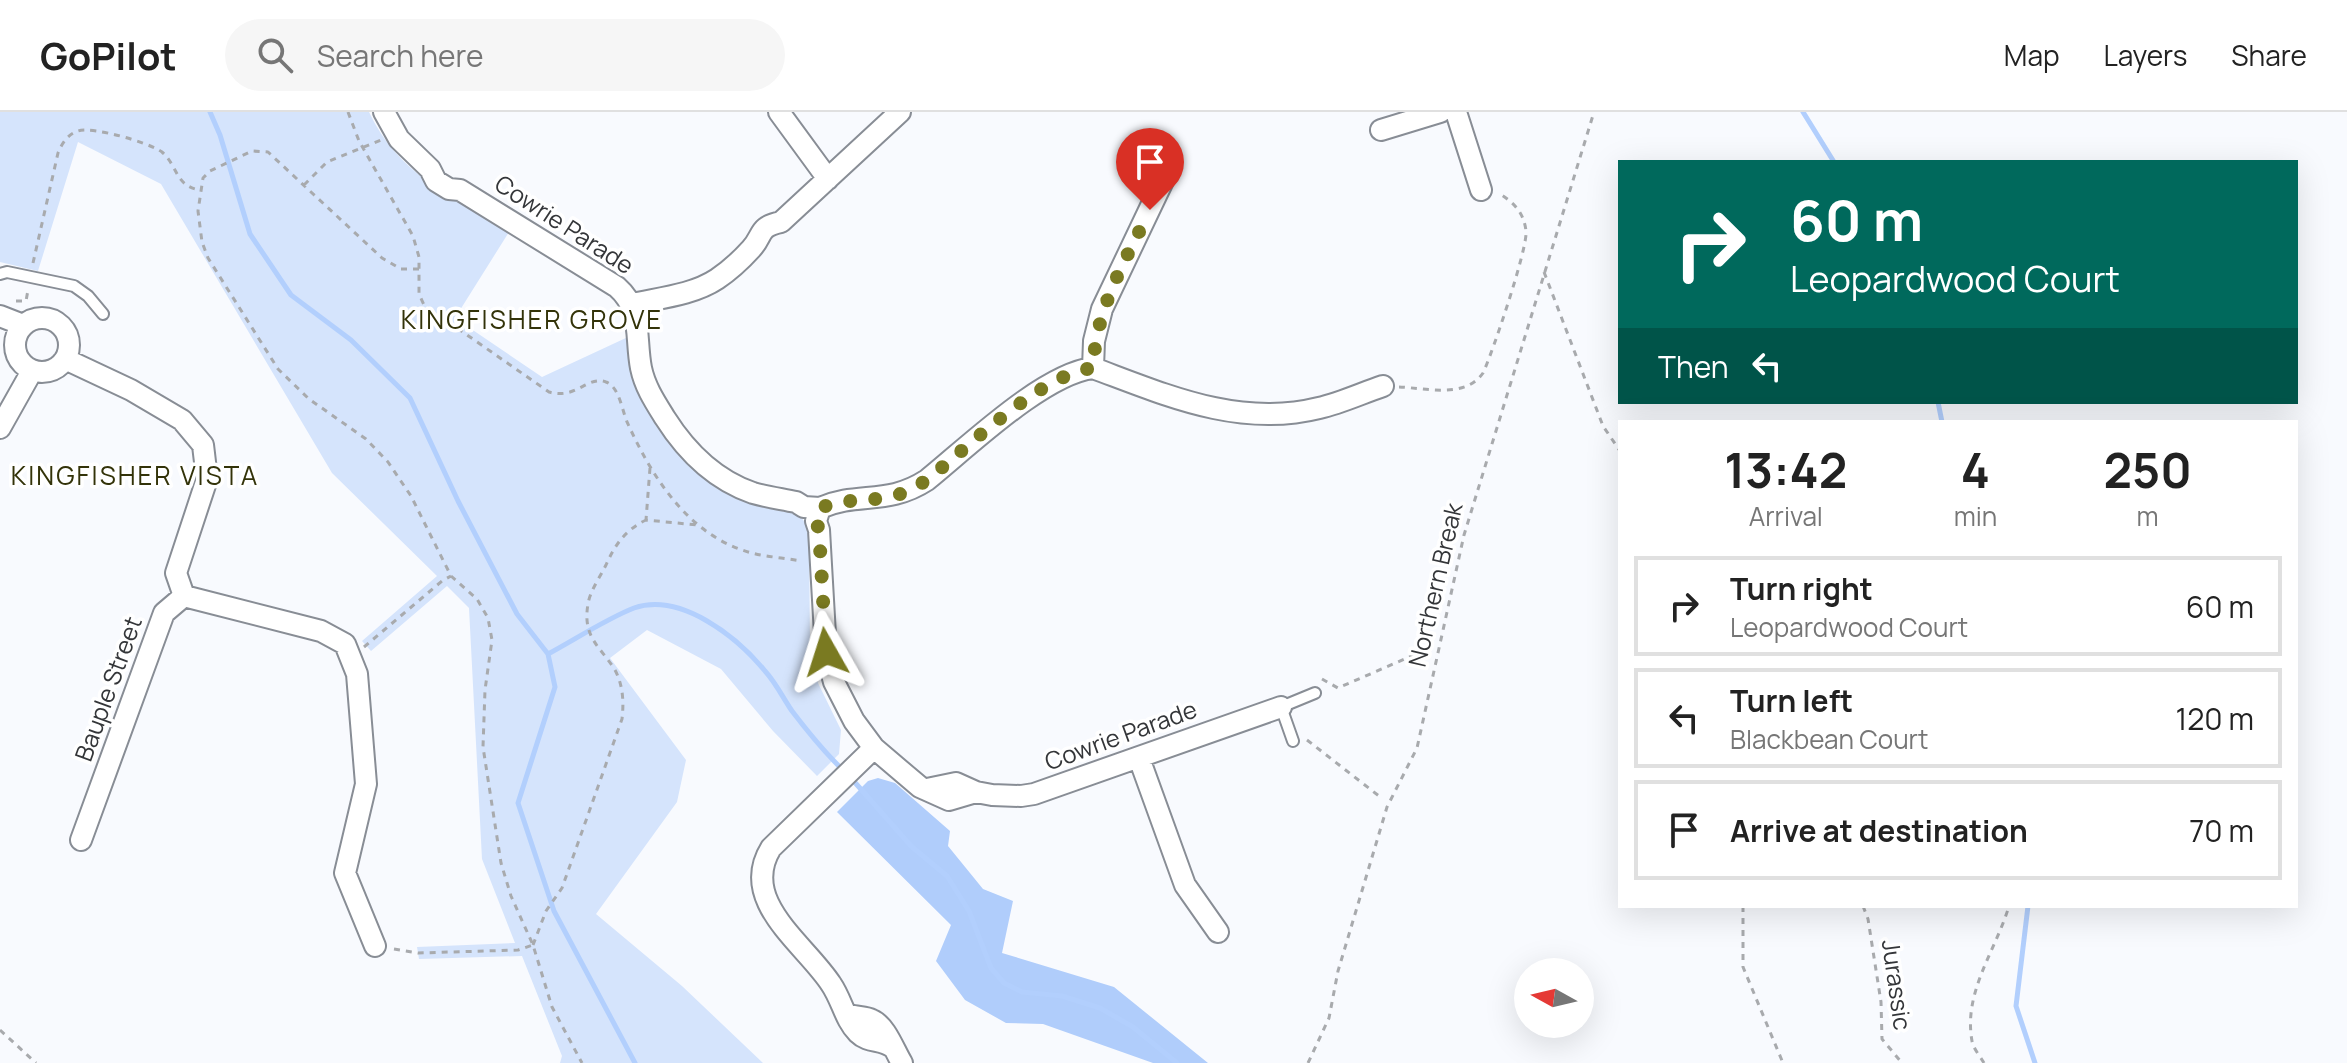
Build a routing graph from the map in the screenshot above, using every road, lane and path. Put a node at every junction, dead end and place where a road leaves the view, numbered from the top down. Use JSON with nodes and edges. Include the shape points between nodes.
{"nodes":[{"id":1,"x":348,"y":112,"type":"edge"},
{"id":2,"x":384,"y":112,"type":"edge"},
{"id":3,"x":779,"y":112,"type":"edge"},
{"id":4,"x":900,"y":112,"type":"edge"},
{"id":5,"x":1440,"y":112,"type":"edge"},
{"id":6,"x":1456,"y":112,"type":"edge"},
{"id":7,"x":1594,"y":112,"type":"edge"},
{"id":8,"x":1381,"y":130,"type":"dead end"},
{"id":9,"x":395,"y":133,"type":"junction"},
{"id":10,"x":363,"y":149,"type":"junction"},
{"id":11,"x":828,"y":179,"type":"junction"},
{"id":12,"x":1163,"y":181,"type":"dead end"},
{"id":13,"x":304,"y":185,"type":"junction"},
{"id":14,"x":200,"y":190,"type":"junction"},
{"id":15,"x":1481,"y":190,"type":"joint"},
{"id":16,"x":419,"y":269,"type":"junction"},
{"id":17,"x":31,"y":271,"type":"dead end"},
{"id":18,"x":1544,"y":272,"type":"junction"},
{"id":19,"x":0,"y":274,"type":"edge"},
{"id":20,"x":29,"y":286,"type":"dead end"},
{"id":21,"x":632,"y":304,"type":"junction"},
{"id":22,"x":6,"y":309,"type":"edge"},
{"id":23,"x":103,"y":314,"type":"dead end"},
{"id":24,"x":23,"y":325,"type":"junction"},
{"id":25,"x":65,"y":359,"type":"junction"},
{"id":26,"x":1093,"y":368,"type":"junction"},
{"id":27,"x":32,"y":371,"type":"junction"},
{"id":28,"x":1383,"y":386,"type":"joint"},
{"id":29,"x":0,"y":428,"type":"edge"},
{"id":30,"x":1618,"y":448,"type":"edge"},
{"id":31,"x":650,"y":466,"type":"junction"},
{"id":32,"x":820,"y":508,"type":"junction"},
{"id":33,"x":646,"y":520,"type":"junction"},
{"id":34,"x":697,"y":525,"type":"junction"},
{"id":35,"x":820,"y":564,"type":"junction"},
{"id":36,"x":451,"y":576,"type":"junction"},
{"id":37,"x":184,"y":596,"type":"junction"},
{"id":38,"x":1423,"y":651,"type":"dead end"},
{"id":39,"x":351,"y":659,"type":"junction"},
{"id":40,"x":1322,"y":679,"type":"dead end"},
{"id":41,"x":1315,"y":693,"type":"dead end"},
{"id":42,"x":1281,"y":707,"type":"junction"},
{"id":43,"x":1296,"y":740,"type":"joint"},
{"id":44,"x":874,"y":748,"type":"junction"},
{"id":45,"x":1139,"y":758,"type":"junction"},
{"id":46,"x":1379,"y":796,"type":"dead end"},
{"id":47,"x":81,"y":840,"type":"dead end"},
{"id":48,"x":1743,"y":908,"type":"edge"},
{"id":49,"x":1864,"y":908,"type":"edge"},
{"id":50,"x":2008,"y":908,"type":"edge"},
{"id":51,"x":1218,"y":932,"type":"dead end"},
{"id":52,"x":533,"y":945,"type":"junction"},
{"id":53,"x":375,"y":946,"type":"joint"},
{"id":54,"x":0,"y":1030,"type":"edge"},
{"id":55,"x":897,"y":1055,"type":"edge"},
{"id":56,"x":36,"y":1063,"type":"edge"},
{"id":57,"x":582,"y":1063,"type":"edge"},
{"id":58,"x":1308,"y":1063,"type":"edge"},
{"id":59,"x":1783,"y":1063,"type":"edge"},
{"id":60,"x":1902,"y":1063,"type":"edge"},
{"id":61,"x":1984,"y":1063,"type":"edge"}],
"edges":[{"from":1,"to":10,"type":"path"},
{"from":2,"to":9,"type":"street","name":"Cowrie Parade"},
{"from":3,"to":11,"type":"street"},
{"from":4,"to":11,"type":"street"},
{"from":5,"to":8,"type":"street"},
{"from":6,"to":15,"type":"street"},
{"from":7,"to":18,"type":"path","name":"Northern Break"},
{"from":9,"to":10,"type":"path"},
{"from":9,"to":21,"type":"street","name":"Cowrie Parade","via":[[436,181],[460,190],[617,287]]},
{"from":10,"to":13,"type":"path","via":[[327,162]]},
{"from":10,"to":16,"type":"path","via":[[413,236]]},
{"from":11,"to":21,"type":"street","via":[[781,222],[767,245],[754,246],[711,283]]},
{"from":12,"to":26,"type":"street","via":[[1102,309]]},
{"from":13,"to":14,"type":"path","via":[[268,152],[258,150],[215,169],[203,178]]},
{"from":13,"to":16,"type":"path","via":[[382,258],[401,269]]},
{"from":14,"to":17,"type":"path","via":[[181,182],[155,148],[93,130],[73,133],[58,153]]},
{"from":14,"to":36,"type":"path","via":[[199,225],[208,258],[278,369],[388,462]]},
{"from":15,"to":28,"type":"path","via":[[1500,194],[1515,205],[1526,239],[1483,373],[1461,389]]},
{"from":16,"to":31,"type":"path","via":[[424,305],[541,388],[564,395],[596,381],[612,385]]},
{"from":18,"to":30,"type":"path","via":[[1603,426]]},
{"from":18,"to":58,"type":"path","name":"Northern Break","via":[[1464,535],[1417,748],[1387,807],[1329,1018]]},
{"from":19,"to":23,"type":"lane","via":[[74,286]]},
{"from":20,"to":22,"type":"path","via":[[26,301]]},
{"from":21,"to":32,"type":"street","name":"Cowrie Parade","via":[[645,381],[684,446],[739,487]]},
{"from":22,"to":24,"type":"street"},
{"from":24,"to":25,"type":"street","via":[[39,318],[56,322],[68,339]]},
{"from":24,"to":27,"type":"street","via":[[15,347],[19,360]]},
{"from":25,"to":27,"type":"street","via":[[51,371]]},
{"from":25,"to":37,"type":"street","via":[[182,420],[203,445],[207,479],[176,573]]},
{"from":26,"to":28,"type":"street","via":[[1192,404],[1238,413],[1301,412]]},
{"from":26,"to":32,"type":"street","via":[[1035,392],[907,491]]},
{"from":27,"to":29,"type":"street"},
{"from":31,"to":33,"type":"path"},
{"from":31,"to":34,"type":"path"},
{"from":32,"to":35,"type":"street","name":"Cowrie Parade"},
{"from":33,"to":34,"type":"path"},
{"from":33,"to":52,"type":"path","via":[[617,543],[588,602],[591,636],[620,682],[623,707],[562,888]]},
{"from":34,"to":35,"type":"path","via":[[753,554]]},
{"from":35,"to":44,"type":"street","name":"Cowrie Parade","via":[[830,667],[847,709]]},
{"from":36,"to":39,"type":"path"},
{"from":36,"to":52,"type":"path","via":[[477,599],[491,629],[483,747],[505,880]]},
{"from":37,"to":39,"type":"street","via":[[321,631],[345,644]]},
{"from":37,"to":47,"type":"street","name":"Bauple Street","via":[[164,613]]},
{"from":38,"to":40,"type":"path","via":[[1338,688]]},
{"from":39,"to":53,"type":"street","via":[[357,674],[366,784],[345,873]]},
{"from":41,"to":42,"type":"lane","name":"Cowrie Parade"},
{"from":42,"to":43,"type":"lane"},
{"from":42,"to":45,"type":"street","name":"Cowrie Parade"},
{"from":43,"to":46,"type":"path","via":[[1309,740]]},
{"from":44,"to":45,"type":"street","name":"Cowrie Parade","via":[[915,783],[949,800],[976,792],[1034,794]]},
{"from":44,"to":55,"type":"street","via":[[771,848],[761,884],[770,909],[827,978],[860,1034]]},
{"from":45,"to":51,"type":"street","via":[[1185,885]]},
{"from":48,"to":59,"type":"path","via":[[1743,967]]},
{"from":49,"to":60,"type":"path","name":"Jurassic","via":[[1881,1002],[1882,1039]]},
{"from":50,"to":61,"type":"path","via":[[1978,977],[1972,1042]]},
{"from":52,"to":53,"type":"path","via":[[418,953]]},
{"from":52,"to":57,"type":"path","via":[[552,1007]]},
{"from":54,"to":56,"type":"path"}]}
